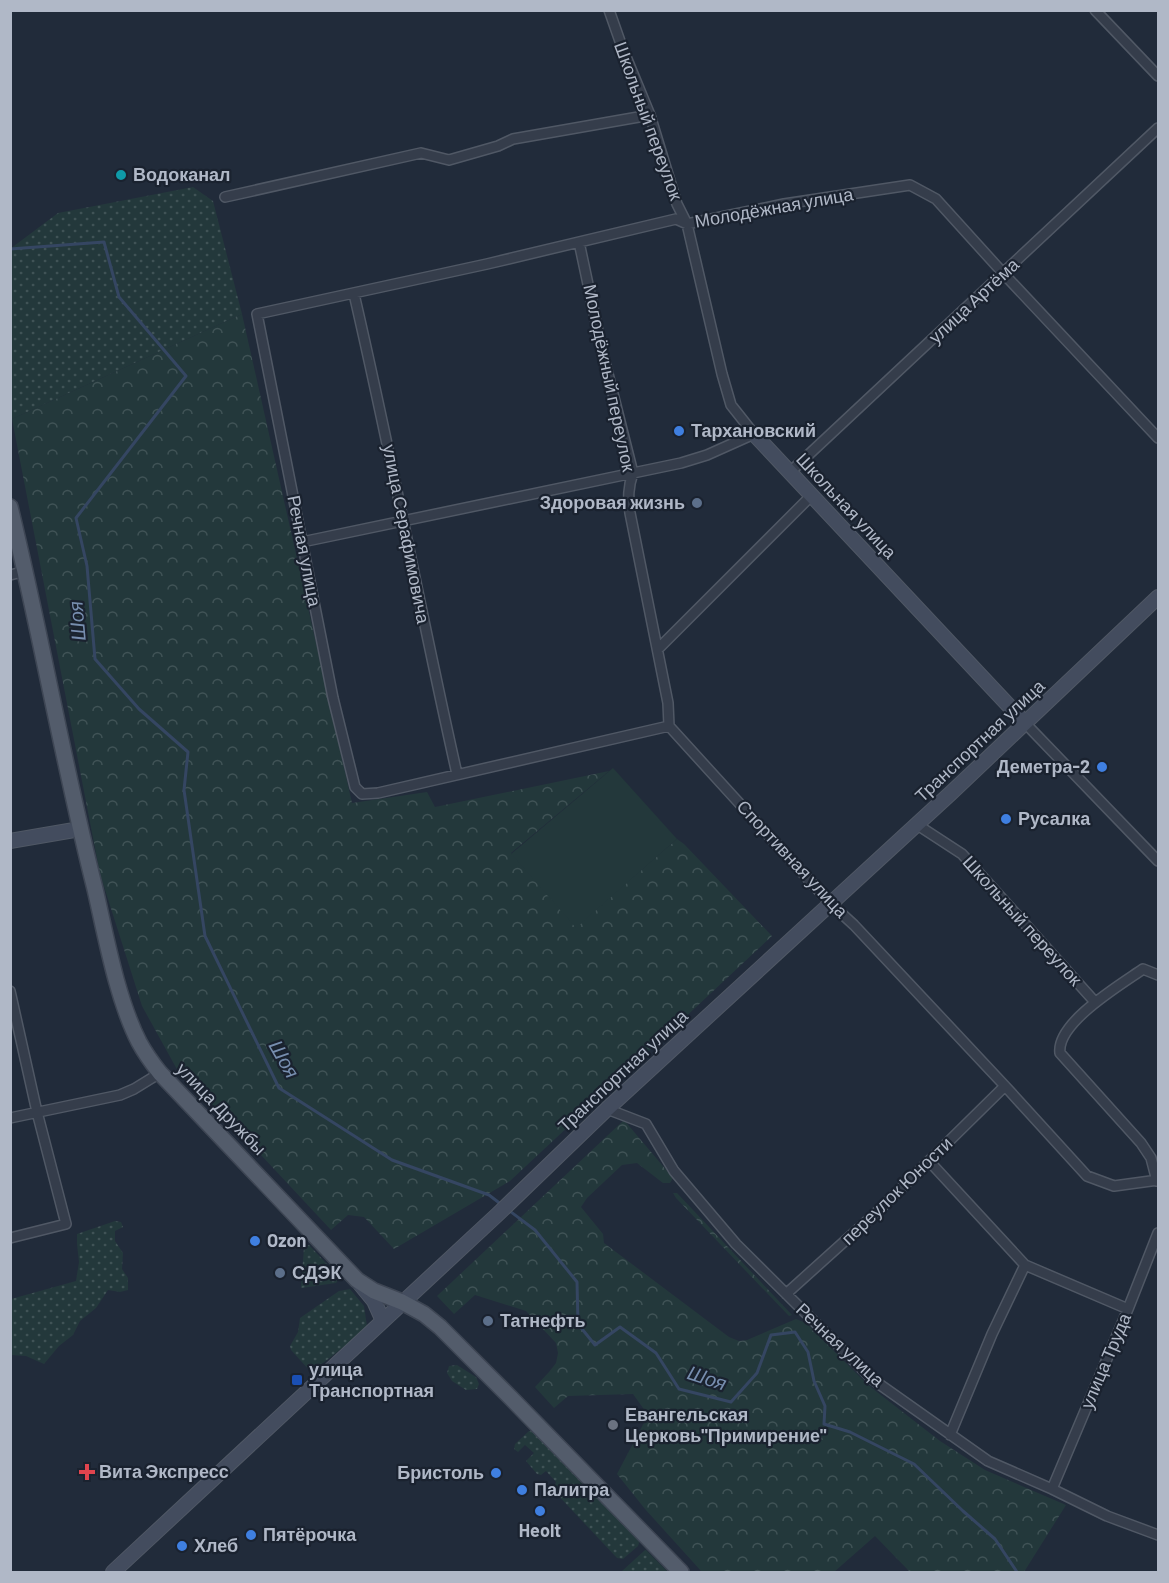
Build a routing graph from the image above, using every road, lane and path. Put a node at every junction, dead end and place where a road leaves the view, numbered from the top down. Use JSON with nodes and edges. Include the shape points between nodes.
{"nodes":[{"id":1,"x":609,"y":10,"type":"edge"},
{"id":2,"x":1095,"y":10,"type":"edge"},
{"id":3,"x":1158,"y":76,"type":"edge"},
{"id":4,"x":650,"y":115,"type":"junction"},
{"id":5,"x":1158,"y":128,"type":"edge"},
{"id":6,"x":225,"y":197,"type":"dead end"},
{"id":7,"x":687,"y":224,"type":"junction"},
{"id":8,"x":579,"y":242,"type":"junction"},
{"id":9,"x":1003,"y":273,"type":"junction"},
{"id":10,"x":354,"y":294,"type":"junction"},
{"id":11,"x":257,"y":315,"type":"joint"},
{"id":12,"x":754,"y":435,"type":"junction"},
{"id":13,"x":1158,"y":438,"type":"edge"},
{"id":14,"x":633,"y":473,"type":"junction"},
{"id":15,"x":789,"y":473,"type":"junction"},
{"id":16,"x":811,"y":496,"type":"junction"},
{"id":17,"x":10,"y":507,"type":"edge"},
{"id":18,"x":404,"y":520,"type":"junction"},
{"id":19,"x":302,"y":542,"type":"junction"},
{"id":20,"x":26,"y":571,"type":"junction"},
{"id":21,"x":10,"y":575,"type":"edge"},
{"id":22,"x":1158,"y":597,"type":"edge"},
{"id":23,"x":658,"y":649,"type":"junction"},
{"id":24,"x":1025,"y":723,"type":"junction"},
{"id":25,"x":669,"y":726,"type":"junction"},
{"id":26,"x":457,"y":774,"type":"junction"},
{"id":27,"x":916,"y":824,"type":"junction"},
{"id":28,"x":80,"y":829,"type":"junction"},
{"id":29,"x":10,"y":841,"type":"edge"},
{"id":30,"x":1158,"y":861,"type":"edge"},
{"id":31,"x":830,"y":903,"type":"junction"},
{"id":32,"x":1158,"y":975,"type":"edge"},
{"id":33,"x":10,"y":991,"type":"edge"},
{"id":34,"x":1095,"y":1002,"type":"junction"},
{"id":35,"x":160,"y":1072,"type":"junction"},
{"id":36,"x":1005,"y":1086,"type":"junction"},
{"id":37,"x":607,"y":1108,"type":"junction"},
{"id":38,"x":37,"y":1113,"type":"junction"},
{"id":39,"x":10,"y":1118,"type":"edge"},
{"id":40,"x":929,"y":1161,"type":"junction"},
{"id":41,"x":1158,"y":1180,"type":"edge"},
{"id":42,"x":1158,"y":1233,"type":"edge"},
{"id":43,"x":10,"y":1238,"type":"edge"},
{"id":44,"x":1025,"y":1265,"type":"junction"},
{"id":45,"x":357,"y":1280,"type":"junction"},
{"id":46,"x":786,"y":1294,"type":"junction"},
{"id":47,"x":402,"y":1302,"type":"junction"},
{"id":48,"x":1128,"y":1309,"type":"junction"},
{"id":49,"x":382,"y":1321,"type":"junction"},
{"id":50,"x":950,"y":1435,"type":"junction"},
{"id":51,"x":1052,"y":1489,"type":"junction"},
{"id":52,"x":1158,"y":1534,"type":"edge"},
{"id":53,"x":113,"y":1572,"type":"edge"},
{"id":54,"x":681,"y":1572,"type":"edge"}],
"edges":[{"from":1,"to":4,"type":"street","name":"Школьный переулок"},
{"from":2,"to":3,"type":"street"},
{"from":4,"to":6,"type":"street","via":[[513,139],[448,160],[420,153]]},
{"from":4,"to":7,"type":"street","name":"Школьный переулок","via":[[677,204]]},
{"from":5,"to":9,"type":"street","name":"улица Артёма"},
{"from":7,"to":8,"type":"street","name":"Молодёжная улица","via":[[676,219]]},
{"from":7,"to":9,"type":"street","name":"Молодёжная улица","via":[[910,185],[936,199]]},
{"from":7,"to":12,"type":"street","name":"Школьный переулок","via":[[730,405]]},
{"from":8,"to":10,"type":"street","name":"Молодёжная улица"},
{"from":8,"to":14,"type":"street","name":"Молодёжный переулок"},
{"from":9,"to":13,"type":"street","name":"Молодёжная улица"},
{"from":9,"to":15,"type":"street","name":"улица Артёма"},
{"from":10,"to":11,"type":"street","name":"Молодёжная улица"},
{"from":10,"to":18,"type":"street","name":"улица Серафимовича"},
{"from":11,"to":19,"type":"street","name":"Речная улица"},
{"from":12,"to":14,"type":"street","via":[[707,455]]},
{"from":12,"to":15,"type":"street","name":"Школьная улица"},
{"from":14,"to":18,"type":"street"},
{"from":14,"to":23,"type":"street","name":"Молодёжный переулок","via":[[628,497],[630,513]]},
{"from":15,"to":16,"type":"street","name":"Школьная улица"},
{"from":16,"to":23,"type":"street"},
{"from":16,"to":24,"type":"street","name":"Школьная улица"},
{"from":17,"to":20,"type":"main road","name":"улица Дружбы"},
{"from":18,"to":19,"type":"street"},
{"from":18,"to":26,"type":"street","name":"улица Серафимовича"},
{"from":19,"to":26,"type":"street","name":"Речная улица","via":[[355,787],[362,794],[378,794]]},
{"from":20,"to":21,"type":"street"},
{"from":20,"to":28,"type":"main road","name":"улица Дружбы"},
{"from":22,"to":24,"type":"street","name":"Транспортная улица"},
{"from":23,"to":25,"type":"street","name":"Молодёжный переулок"},
{"from":24,"to":27,"type":"street","name":"Транспортная улица"},
{"from":24,"to":30,"type":"street","name":"Школьная улица"},
{"from":25,"to":26,"type":"street"},
{"from":25,"to":31,"type":"street","name":"Спортивная улица"},
{"from":27,"to":31,"type":"street","name":"Транспортная улица"},
{"from":27,"to":34,"type":"street","name":"Школьный переулок","via":[[962,854]]},
{"from":28,"to":29,"type":"street"},
{"from":28,"to":35,"type":"main road","name":"улица Дружбы","via":[[121,994],[138,1040]]},
{"from":31,"to":36,"type":"street","name":"Спортивная улица"},
{"from":31,"to":37,"type":"street","name":"Транспортная улица"},
{"from":32,"to":34,"type":"street","via":[[1143,969]]},
{"from":33,"to":38,"type":"street"},
{"from":34,"to":41,"type":"street","via":[[1066,1031],[1060,1053],[1140,1143],[1151,1158]]},
{"from":35,"to":38,"type":"street","via":[[120,1095]]},
{"from":35,"to":45,"type":"main road","name":"улица Дружбы"},
{"from":36,"to":40,"type":"street","name":"переулок Юности"},
{"from":36,"to":41,"type":"street","name":"Спортивная улица","via":[[1087,1176],[1114,1186]]},
{"from":37,"to":46,"type":"street","name":"Речная улица","via":[[645,1124],[674,1171],[736,1244]]},
{"from":37,"to":47,"type":"street","name":"Транспортная улица"},
{"from":38,"to":39,"type":"street"},
{"from":38,"to":43,"type":"street","via":[[66,1224]]},
{"from":40,"to":44,"type":"street"},
{"from":40,"to":46,"type":"street","name":"переулок Юности"},
{"from":42,"to":48,"type":"street","name":"улица Труда"},
{"from":44,"to":48,"type":"street"},
{"from":44,"to":50,"type":"street"},
{"from":45,"to":47,"type":"main road","name":"улица Дружбы"},
{"from":45,"to":49,"type":"street","via":[[374,1301]]},
{"from":46,"to":50,"type":"street","name":"Речная улица","via":[[872,1379]]},
{"from":47,"to":49,"type":"street","name":"Транспортная улица"},
{"from":47,"to":54,"type":"main road","name":"улица Дружбы","via":[[440,1327]]},
{"from":48,"to":51,"type":"street","name":"улица Труда"},
{"from":49,"to":53,"type":"street","name":"Транспортная улица"},
{"from":50,"to":51,"type":"street","name":"Речная улица","via":[[988,1461]]},
{"from":51,"to":52,"type":"street","name":"Речная улица","via":[[1107,1516]]}]}
